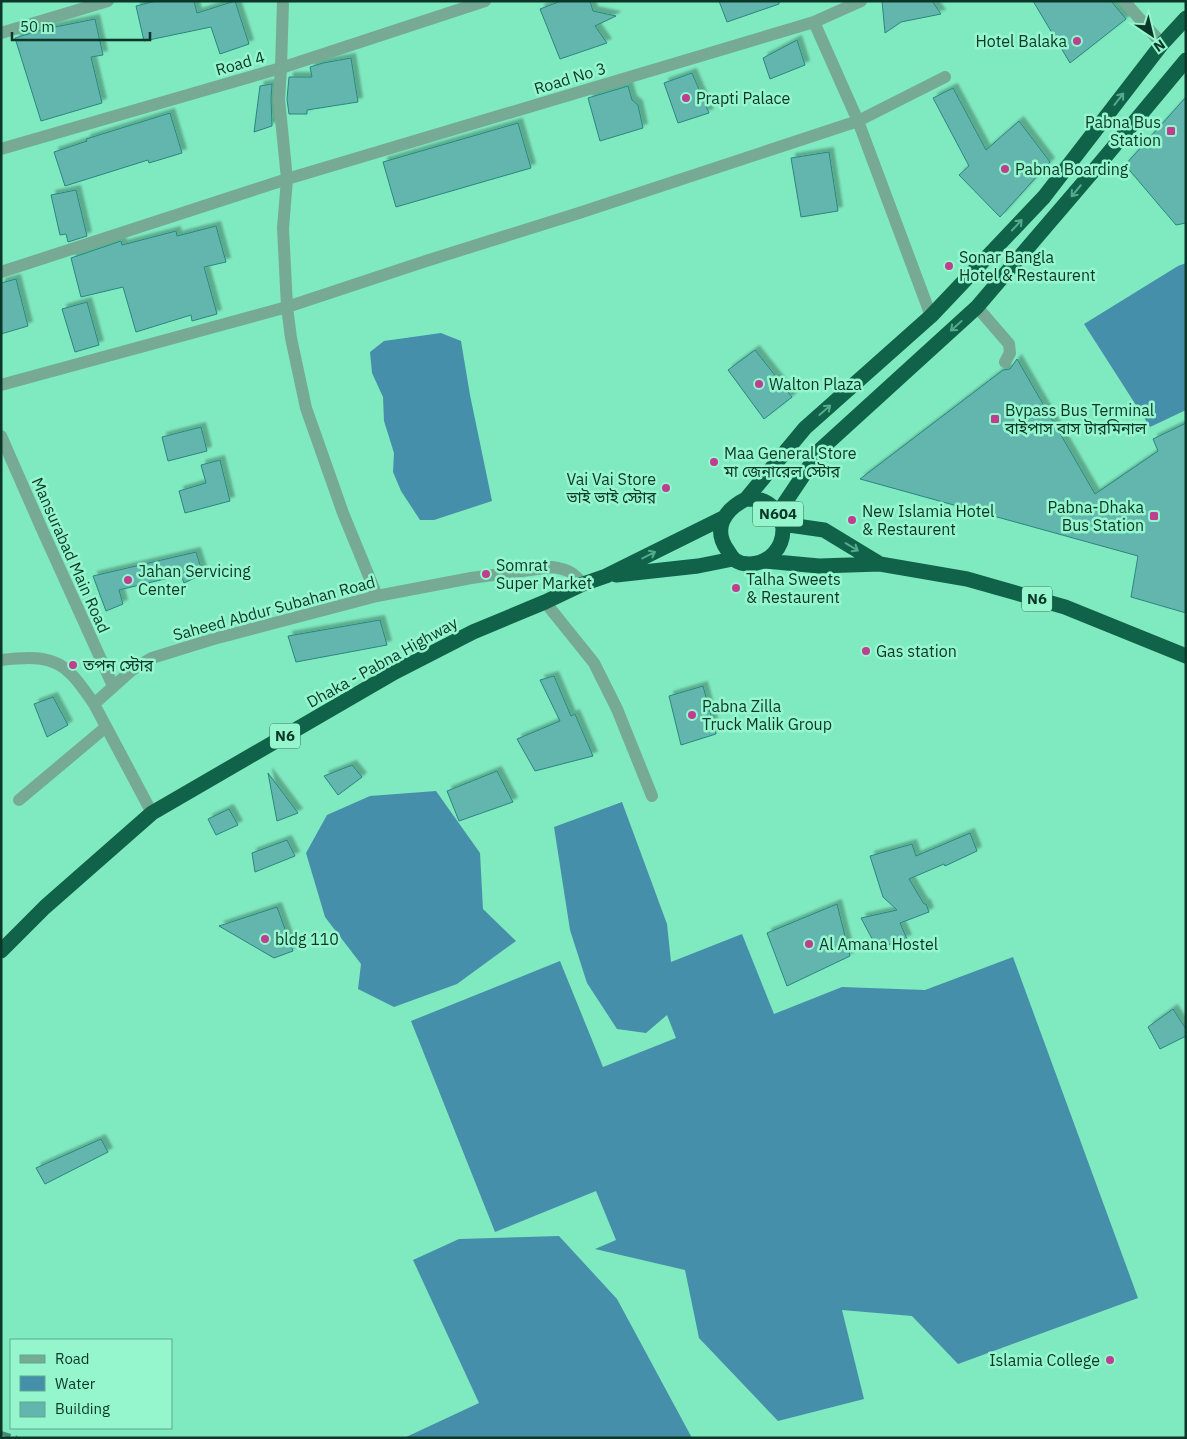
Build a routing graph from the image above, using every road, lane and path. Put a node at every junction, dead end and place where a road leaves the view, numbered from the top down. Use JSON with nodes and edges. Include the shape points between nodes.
{"nodes":[{"id":1,"x":108,"y":1,"type":"edge"},
{"id":2,"x":283,"y":1,"type":"edge"},
{"id":3,"x":485,"y":1,"type":"edge"},
{"id":4,"x":861,"y":1,"type":"edge"},
{"id":5,"x":1124,"y":1,"type":"edge"},
{"id":6,"x":1186,"y":18,"type":"edge"},
{"id":7,"x":814,"y":22,"type":"junction"},
{"id":8,"x":1,"y":33,"type":"edge"},
{"id":9,"x":1162,"y":44,"type":"junction"},
{"id":10,"x":1186,"y":60,"type":"edge"},
{"id":11,"x":281,"y":68,"type":"junction"},
{"id":12,"x":945,"y":77,"type":"dead end"},
{"id":13,"x":858,"y":121,"type":"junction"},
{"id":14,"x":1084,"y":146,"type":"junction"},
{"id":15,"x":1,"y":149,"type":"edge"},
{"id":16,"x":1101,"y":162,"type":"junction"},
{"id":17,"x":287,"y":179,"type":"junction"},
{"id":18,"x":1,"y":272,"type":"edge"},
{"id":19,"x":287,"y":307,"type":"junction"},
{"id":20,"x":977,"y":307,"type":"junction"},
{"id":21,"x":931,"y":316,"type":"junction"},
{"id":22,"x":1005,"y":362,"type":"dead end"},
{"id":23,"x":1,"y":385,"type":"edge"},
{"id":24,"x":804,"y":428,"type":"junction"},
{"id":25,"x":1,"y":436,"type":"edge"},
{"id":26,"x":820,"y":449,"type":"junction"},
{"id":27,"x":746,"y":499,"type":"junction"},
{"id":28,"x":723,"y":518,"type":"junction"},
{"id":29,"x":780,"y":518,"type":"junction"},
{"id":30,"x":734,"y":559,"type":"junction"},
{"id":31,"x":765,"y":560,"type":"junction"},
{"id":32,"x":880,"y":564,"type":"junction"},
{"id":33,"x":606,"y":576,"type":"junction"},
{"id":34,"x":583,"y":584,"type":"junction"},
{"id":35,"x":376,"y":596,"type":"junction"},
{"id":36,"x":545,"y":602,"type":"junction"},
{"id":37,"x":1186,"y":656,"type":"edge"},
{"id":38,"x":1,"y":660,"type":"edge"},
{"id":39,"x":113,"y":686,"type":"junction"},
{"id":40,"x":94,"y":704,"type":"junction"},
{"id":41,"x":106,"y":727,"type":"junction"},
{"id":42,"x":652,"y":796,"type":"dead end"},
{"id":43,"x":19,"y":800,"type":"dead end"},
{"id":44,"x":152,"y":813,"type":"junction"},
{"id":45,"x":1,"y":951,"type":"edge"}],
"edges":[{"from":1,"to":8,"type":"street"},
{"from":2,"to":11,"type":"street"},
{"from":3,"to":11,"type":"street","name":"Road 4"},
{"from":4,"to":7,"type":"street","name":"Road No 3"},
{"from":5,"to":9,"type":"street"},
{"from":6,"to":9,"type":"highway","number":"N604"},
{"from":7,"to":13,"type":"street"},
{"from":7,"to":17,"type":"street","name":"Road No 3"},
{"from":14,"to":9,"type":"highway","number":"N604","one_way":true},
{"from":10,"to":16,"type":"highway","number":"N604"},
{"from":11,"to":15,"type":"street","name":"Road 4"},
{"from":11,"to":17,"type":"street","via":[[279,99]]},
{"from":12,"to":13,"type":"street"},
{"from":13,"to":19,"type":"street"},
{"from":13,"to":21,"type":"street"},
{"from":14,"to":16,"type":"highway"},
{"from":21,"to":14,"type":"highway","number":"N604","one_way":true,"via":[[1044,197]]},
{"from":16,"to":20,"type":"highway","number":"N604","one_way":true},
{"from":17,"to":18,"type":"street","name":"Road No 3"},
{"from":17,"to":19,"type":"street","via":[[283,228]]},
{"from":19,"to":23,"type":"street"},
{"from":19,"to":35,"type":"street","via":[[306,408]]},
{"from":20,"to":22,"type":"street","via":[[1009,344],[1010,353]]},
{"from":20,"to":26,"type":"highway","number":"N604","one_way":true},
{"from":24,"to":21,"type":"highway","number":"N604","one_way":true},
{"from":24,"to":26,"type":"highway"},
{"from":24,"to":27,"type":"highway","number":"N604"},
{"from":25,"to":39,"type":"street","name":"Mansurabad Main Road"},
{"from":26,"to":29,"type":"highway","number":"N604"},
{"from":27,"to":28,"type":"highway","number":"N604","via":[[734,505]]},
{"from":27,"to":29,"type":"highway","number":"N604","via":[[760,500],[772,506]]},
{"from":28,"to":30,"type":"highway","via":[[720,534]]},
{"from":33,"to":28,"type":"highway","name":"Dhaka - Pabna Highway","number":"N6","one_way":true},
{"from":29,"to":31,"type":"highway","number":"N604","via":[[783,528],[780,544]]},
{"from":29,"to":32,"type":"highway","number":"N604","one_way":true,"via":[[824,530]]},
{"from":30,"to":31,"type":"highway","via":[[745,564]]},
{"from":30,"to":33,"type":"highway","name":"Dhaka - Pabna Highway","via":[[689,568]]},
{"from":31,"to":32,"type":"highway","via":[[819,566]]},
{"from":32,"to":37,"type":"highway","number":"N6","via":[[967,579],[1065,607]]},
{"from":33,"to":34,"type":"highway","name":"Dhaka - Pabna Highway","number":"N6"},
{"from":34,"to":35,"type":"street","name":"Saheed Abdur Subahan Road","via":[[576,575],[552,567]]},
{"from":34,"to":36,"type":"highway","name":"Dhaka - Pabna Highway","number":"N6"},
{"from":35,"to":39,"type":"street","name":"Saheed Abdur Subahan Road","via":[[152,658]]},
{"from":36,"to":42,"type":"street","via":[[594,663],[617,709]]},
{"from":36,"to":44,"type":"highway","name":"Dhaka - Pabna Highway","number":"N6","via":[[473,632],[395,672]]},
{"from":38,"to":40,"type":"street","via":[[44,658],[61,666],[72,674]]},
{"from":39,"to":40,"type":"street","name":"Saheed Abdur Subahan Road"},
{"from":40,"to":41,"type":"street"},
{"from":41,"to":43,"type":"street"},
{"from":41,"to":44,"type":"street"},
{"from":44,"to":45,"type":"highway","name":"Dhaka - Pabna Highway","number":"N6","via":[[44,907]]}]}
